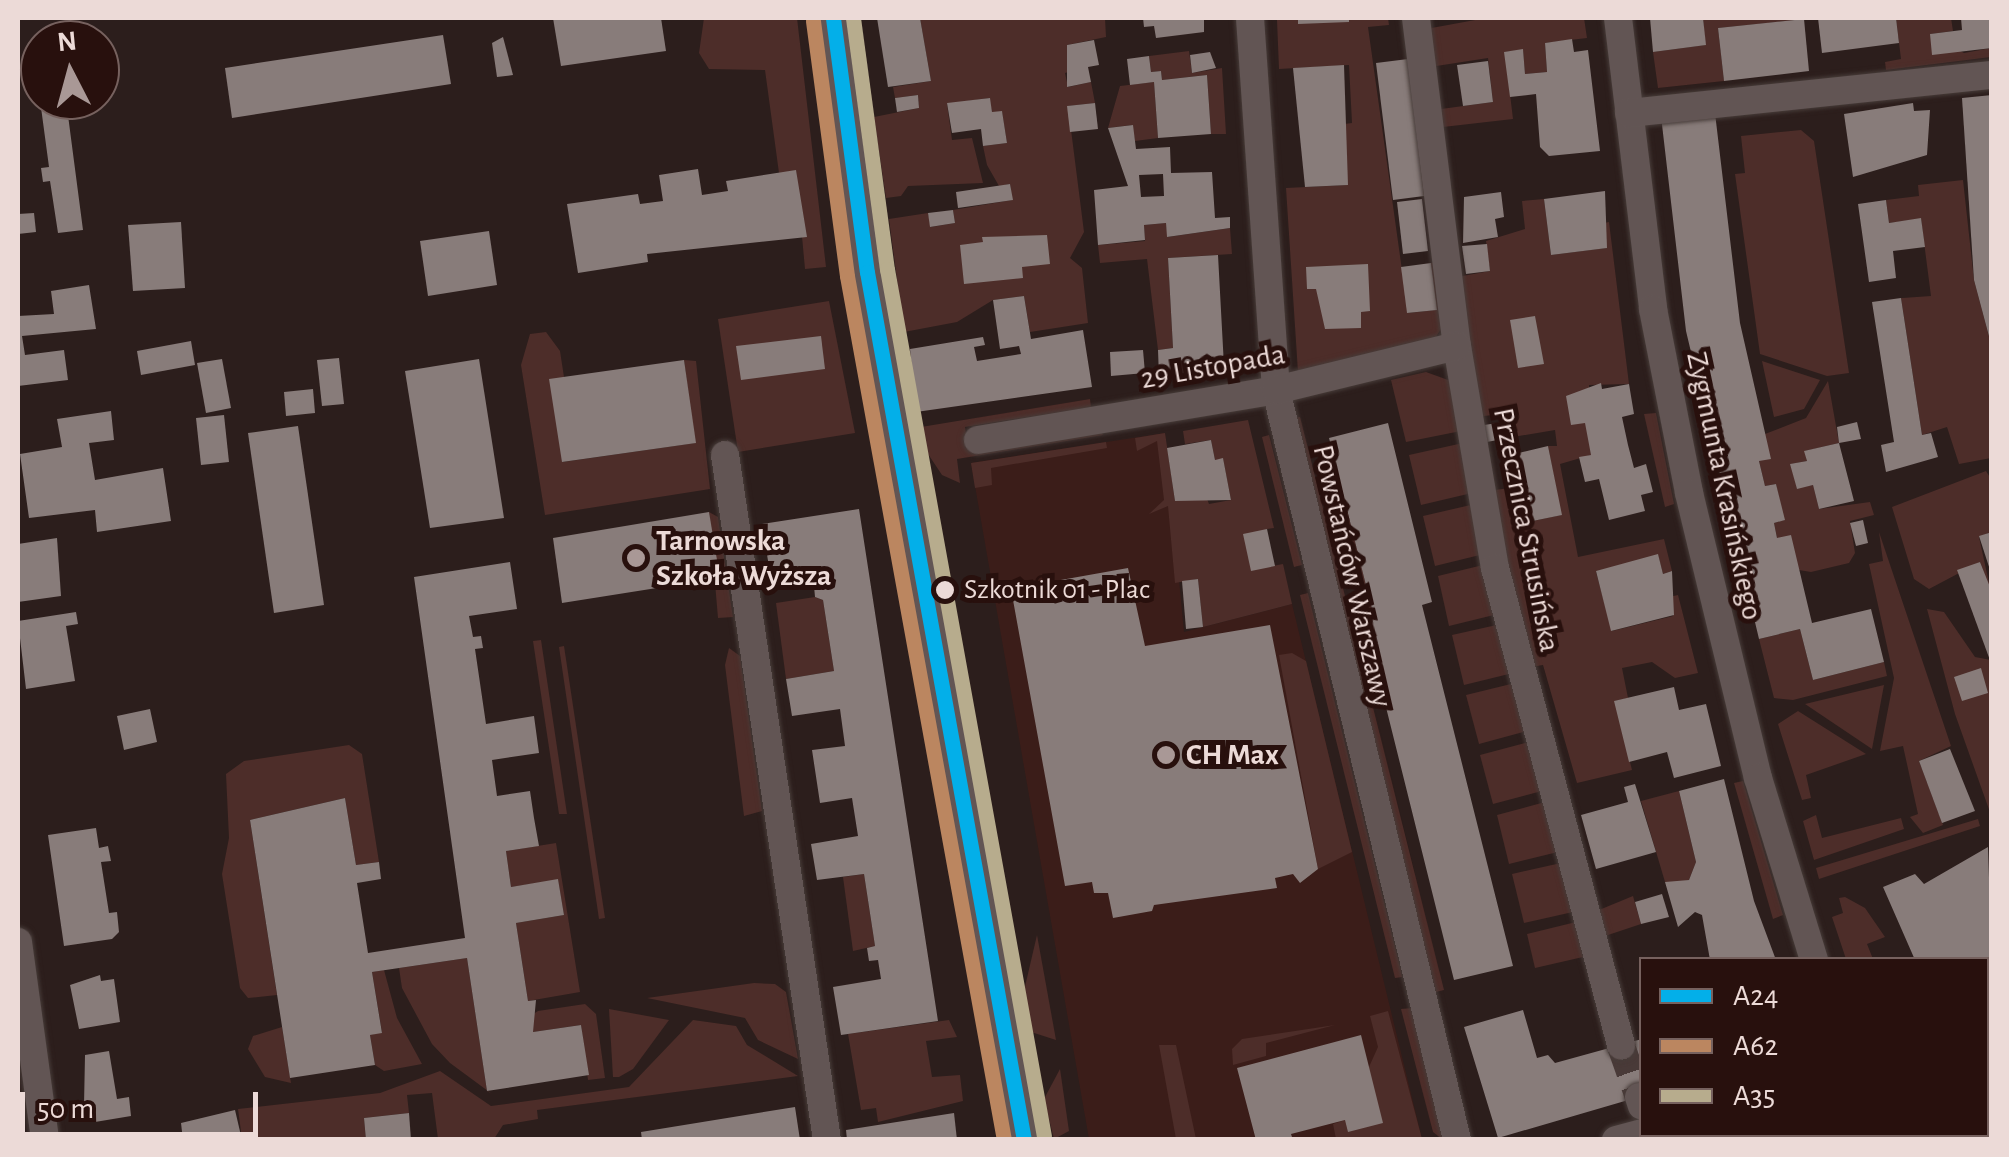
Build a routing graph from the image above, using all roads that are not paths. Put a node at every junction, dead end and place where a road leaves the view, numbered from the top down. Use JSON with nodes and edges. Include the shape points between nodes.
{"nodes":[{"id":1,"x":833,"y":18,"type":"edge"},
{"id":2,"x":1250,"y":18,"type":"edge"},
{"id":3,"x":1416,"y":18,"type":"edge"},
{"id":4,"x":1618,"y":18,"type":"edge"},
{"id":5,"x":1992,"y":76,"type":"edge"},
{"id":6,"x":1629,"y":113,"type":"junction"},
{"id":7,"x":1456,"y":346,"type":"junction"},
{"id":8,"x":1276,"y":390,"type":"junction"},
{"id":9,"x":978,"y":440,"type":"dead end"},
{"id":10,"x":725,"y":455,"type":"dead end"},
{"id":11,"x":18,"y":942,"type":"edge"},
{"id":12,"x":1813,"y":957,"type":"edge"},
{"id":13,"x":1620,"y":1046,"type":"tunnel mouth"},
{"id":14,"x":45,"y":1140,"type":"edge"},
{"id":15,"x":827,"y":1140,"type":"edge"},
{"id":16,"x":1024,"y":1140,"type":"edge"},
{"id":17,"x":1456,"y":1140,"type":"edge"}],
"edges":[{"from":1,"to":16,"type":"street","via":[[866,272]]},
{"from":2,"to":8,"type":"street","name":"Powstańców Warszawy"},
{"from":3,"to":7,"type":"street","name":"Przecznica Strusińska"},
{"from":4,"to":6,"type":"street","name":"Zygmunta Krasińskiego"},
{"from":5,"to":6,"type":"street"},
{"from":6,"to":12,"type":"street","name":"Zygmunta Krasińskiego","via":[[1653,309],[1688,493],[1758,778]]},
{"from":7,"to":8,"type":"street","name":"29 Listopada"},
{"from":7,"to":13,"type":"street","name":"Przecznica Strusińska","via":[[1495,568]]},
{"from":8,"to":9,"type":"street","name":"29 Listopada"},
{"from":8,"to":17,"type":"street","name":"Powstańców Warszawy"},
{"from":10,"to":15,"type":"street"},
{"from":11,"to":14,"type":"street"}]}
